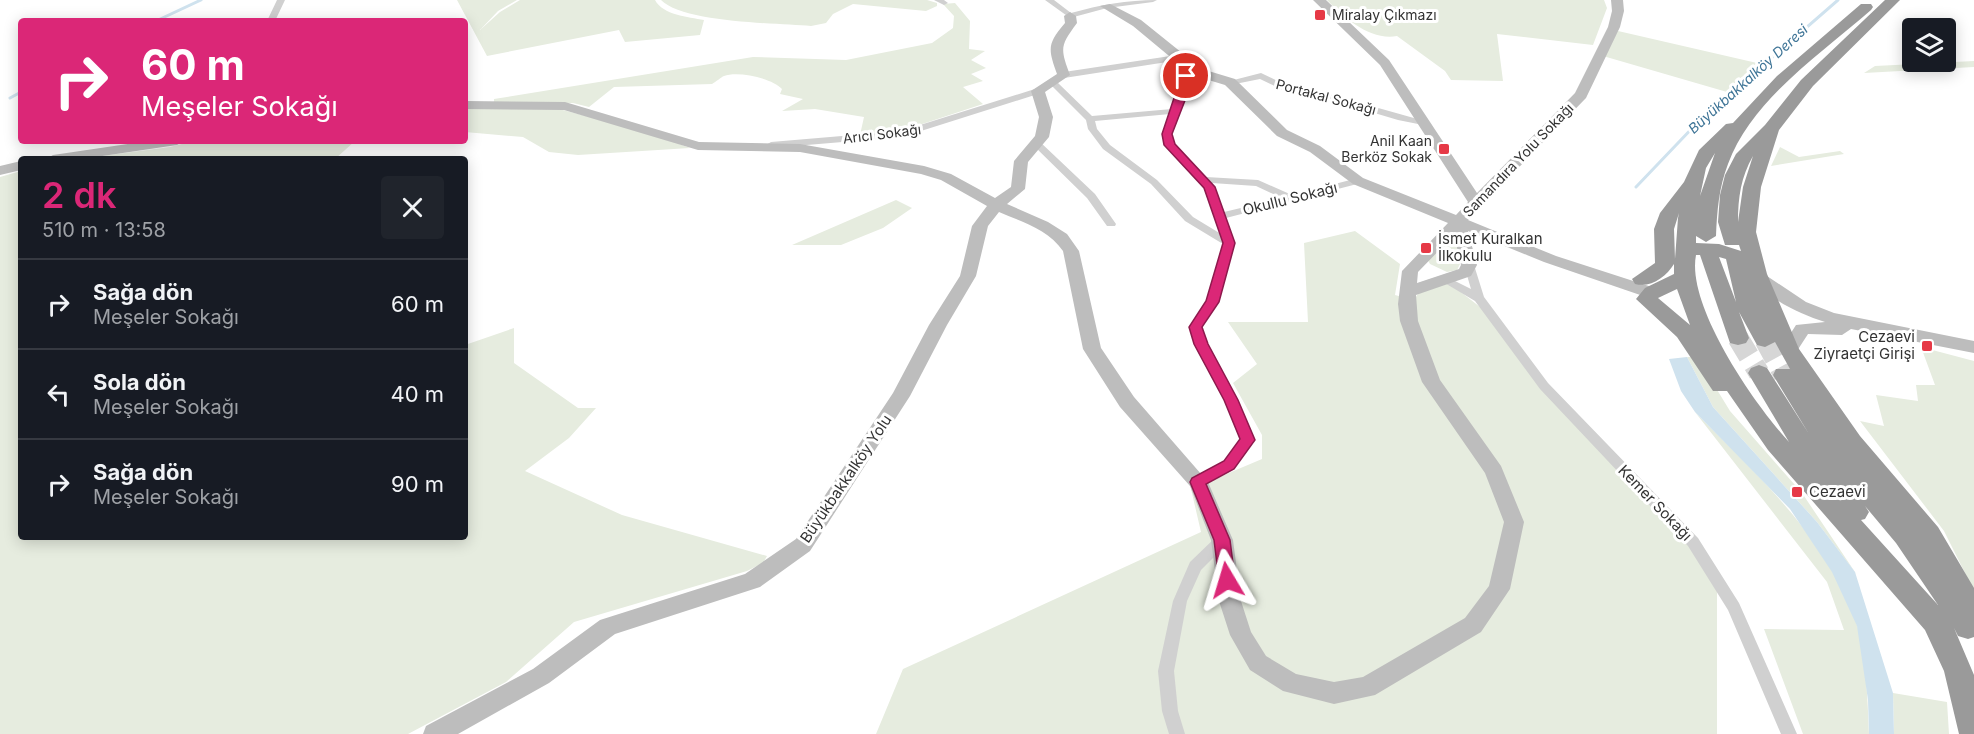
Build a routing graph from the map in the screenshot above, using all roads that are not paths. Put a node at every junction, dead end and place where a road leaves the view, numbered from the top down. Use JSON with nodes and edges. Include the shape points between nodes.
{"nodes":[{"id":1,"x":281,"y":0,"type":"edge"},
{"id":2,"x":1049,"y":0,"type":"edge"},
{"id":3,"x":1153,"y":0,"type":"edge"},
{"id":4,"x":1319,"y":0,"type":"edge"},
{"id":5,"x":1617,"y":0,"type":"edge"},
{"id":6,"x":1874,"y":0,"type":"edge"},
{"id":7,"x":1893,"y":0,"type":"edge"},
{"id":8,"x":1106,"y":6,"type":"junction"},
{"id":9,"x":1070,"y":16,"type":"junction"},
{"id":10,"x":272,"y":18,"type":"edge"},
{"id":11,"x":1177,"y":58,"type":"junction"},
{"id":12,"x":1197,"y":72,"type":"junction"},
{"id":13,"x":1059,"y":80,"type":"junction"},
{"id":14,"x":1230,"y":82,"type":"junction"},
{"id":15,"x":1038,"y":91,"type":"junction"},
{"id":16,"x":468,"y":105,"type":"edge"},
{"id":17,"x":1175,"y":111,"type":"junction"},
{"id":18,"x":1090,"y":119,"type":"junction"},
{"id":19,"x":1743,"y":120,"type":"junction"},
{"id":20,"x":1424,"y":122,"type":"junction"},
{"id":21,"x":1771,"y":129,"type":"junction"},
{"id":22,"x":1036,"y":143,"type":"junction"},
{"id":23,"x":155,"y":144,"type":"edge"},
{"id":24,"x":756,"y":146,"type":"junction"},
{"id":25,"x":73,"y":156,"type":"edge"},
{"id":26,"x":18,"y":166,"type":"edge"},
{"id":27,"x":0,"y":171,"type":"edge"},
{"id":28,"x":1202,"y":180,"type":"junction"},
{"id":29,"x":1358,"y":181,"type":"junction"},
{"id":30,"x":1690,"y":186,"type":"junction"},
{"id":31,"x":1291,"y":198,"type":"junction"},
{"id":32,"x":1475,"y":201,"type":"junction"},
{"id":33,"x":996,"y":205,"type":"junction"},
{"id":34,"x":1221,"y":216,"type":"junction"},
{"id":35,"x":1458,"y":222,"type":"junction"},
{"id":36,"x":1111,"y":224,"type":"dead end"},
{"id":37,"x":1229,"y":243,"type":"junction"},
{"id":38,"x":1685,"y":255,"type":"junction"},
{"id":39,"x":1415,"y":265,"type":"junction"},
{"id":40,"x":1469,"y":265,"type":"junction"},
{"id":41,"x":1757,"y":274,"type":"junction"},
{"id":42,"x":1684,"y":277,"type":"junction"},
{"id":43,"x":1443,"y":279,"type":"junction"},
{"id":44,"x":1409,"y":291,"type":"junction"},
{"id":45,"x":1647,"y":291,"type":"junction"},
{"id":46,"x":1479,"y":298,"type":"junction"},
{"id":47,"x":1696,"y":318,"type":"junction"},
{"id":48,"x":1738,"y":338,"type":"tunnel mouth"},
{"id":49,"x":1765,"y":340,"type":"tunnel mouth"},
{"id":50,"x":1974,"y":346,"type":"edge"},
{"id":51,"x":1715,"y":348,"type":"junction"},
{"id":52,"x":1790,"y":350,"type":"junction"},
{"id":53,"x":1974,"y":352,"type":"edge"},
{"id":54,"x":1759,"y":373,"type":"tunnel mouth"},
{"id":55,"x":1784,"y":375,"type":"tunnel mouth"},
{"id":56,"x":1778,"y":444,"type":"junction"},
{"id":57,"x":1198,"y":482,"type":"junction"},
{"id":58,"x":1222,"y":540,"type":"junction"},
{"id":59,"x":1938,"y":625,"type":"junction"},
{"id":60,"x":1971,"y":632,"type":"edge"},
{"id":61,"x":1783,"y":732,"type":"edge"},
{"id":62,"x":435,"y":734,"type":"edge"},
{"id":63,"x":1177,"y":734,"type":"edge"},
{"id":64,"x":1974,"y":734,"type":"edge"}],
"edges":[{"from":1,"to":10,"type":"street"},
{"from":2,"to":9,"type":"street"},
{"from":3,"to":8,"type":"street"},
{"from":4,"to":20,"type":"main road","via":[[1385,63]]},
{"from":5,"to":32,"type":"main road","name":"Samandıra Yolu Sokağı","via":[[1614,27],[1581,95]]},
{"from":6,"to":19,"type":"highway","via":[[1765,93]]},
{"from":7,"to":21,"type":"highway","via":[[1807,82]]},
{"from":8,"to":9,"type":"street"},
{"from":8,"to":11,"type":"main road","via":[[1137,23]]},
{"from":9,"to":13,"type":"main road","via":[[1071,22],[1055,50]]},
{"from":11,"to":12,"type":"main road"},
{"from":11,"to":13,"type":"street"},
{"from":12,"to":14,"type":"main road"},
{"from":12,"to":17,"type":"street","via":[[1186,76]]},
{"from":13,"to":15,"type":"main road"},
{"from":13,"to":18,"type":"street"},
{"from":14,"to":20,"type":"street","name":"Portakal Sokağı","via":[[1261,76],[1288,89],[1339,98]]},
{"from":14,"to":29,"type":"main road","via":[[1282,133],[1315,149]]},
{"from":15,"to":22,"type":"main road","name":"Büyükbakkalköy Yolu","via":[[1046,117],[1042,137]]},
{"from":15,"to":24,"type":"street","name":"Arıcı Sokağı","via":[[902,134]]},
{"from":16,"to":24,"type":"main road","via":[[565,106],[698,146]]},
{"from":17,"to":18,"type":"street"},
{"from":17,"to":28,"type":"street","via":[[1167,134],[1169,145]]},
{"from":18,"to":37,"type":"street","via":[[1098,137],[1114,153],[1153,181],[1190,219]]},
{"from":19,"to":30,"type":"highway","via":[[1707,147]]},
{"from":19,"to":48,"type":"highway","via":[[1719,159],[1708,194],[1707,246]]},
{"from":20,"to":32,"type":"main road"},
{"from":21,"to":41,"type":"highway","via":[[1752,188],[1746,232]]},
{"from":21,"to":49,"type":"highway","via":[[1745,154],[1734,175],[1729,204],[1734,251],[1748,308]]},
{"from":22,"to":33,"type":"main road","name":"Büyükbakkalköy Yolu","via":[[1021,161],[1018,189]]},
{"from":22,"to":36,"type":"street","via":[[1091,196]]},
{"from":23,"to":25,"type":"main road"},
{"from":24,"to":33,"type":"main road","via":[[800,148],[924,170],[946,177]]},
{"from":26,"to":27,"type":"main road"},
{"from":28,"to":31,"type":"street","via":[[1258,183]]},
{"from":28,"to":34,"type":"street","via":[[1210,187]]},
{"from":29,"to":31,"type":"street","name":"Okullu Sokağı"},
{"from":29,"to":35,"type":"main road"},
{"from":30,"to":38,"type":"highway"},
{"from":30,"to":45,"type":"highway","via":[[1669,209],[1665,219],[1665,263]]},
{"from":31,"to":34,"type":"street","name":"Okullu Sokağı"},
{"from":32,"to":35,"type":"main road","name":"Samandıra Yolu Sokağı"},
{"from":33,"to":57,"type":"main road","via":[[1044,225],[1066,244],[1071,251],[1092,349],[1127,402]]},
{"from":33,"to":62,"type":"main road","name":"Büyükbakkalköy Yolu","via":[[980,226],[968,276],[901,396],[803,545],[753,581],[608,627],[541,676]]},
{"from":34,"to":37,"type":"street"},
{"from":35,"to":39,"type":"main road","name":"Samandıra Yolu Sokağı"},
{"from":35,"to":40,"type":"main road","name":"Kemer Sokağı"},
{"from":35,"to":45,"type":"main road","via":[[1550,259]]},
{"from":37,"to":57,"type":"street","via":[[1213,302],[1196,327],[1248,440],[1229,465]]},
{"from":38,"to":41,"type":"highway","via":[[1690,249],[1728,252],[1742,258]]},
{"from":38,"to":42,"type":"highway"},
{"from":39,"to":43,"type":"main road"},
{"from":39,"to":44,"type":"main road","via":[[1410,271]]},
{"from":40,"to":43,"type":"main road","via":[[1465,272]]},
{"from":40,"to":46,"type":"street","name":"Kemer Sokağı"},
{"from":41,"to":50,"type":"main road","via":[[1782,299],[1816,314]]},
{"from":41,"to":52,"type":"highway"},
{"from":42,"to":45,"type":"highway"},
{"from":42,"to":47,"type":"highway"},
{"from":43,"to":44,"type":"main road"},
{"from":43,"to":46,"type":"street","name":"Kemer Sokağı"},
{"from":44,"to":58,"type":"main road","via":[[1409,321],[1431,382],[1494,471],[1514,522],[1499,589],[1473,625],[1367,687],[1334,693],[1291,684],[1258,663],[1241,635],[1230,601]]},
{"from":45,"to":47,"type":"highway"},
{"from":45,"to":56,"type":"highway","via":[[1685,332],[1740,413]]},
{"from":46,"to":61,"type":"street","name":"Kemer Sokağı","via":[[1544,386],[1693,542],[1734,607]]},
{"from":47,"to":51,"type":"highway"},
{"from":51,"to":52,"type":"highway","via":[[1748,368],[1769,371],[1786,368]]},
{"from":51,"to":56,"type":"highway","via":[[1739,393]]},
{"from":52,"to":53,"type":"main road","via":[[1802,329],[1820,327]]},
{"from":52,"to":60,"type":"highway","via":[[1851,442],[1929,534],[1969,604]]},
{"from":54,"to":59,"type":"highway","via":[[1798,436]]},
{"from":55,"to":60,"type":"highway","via":[[1824,437],[1905,536]]},
{"from":56,"to":59,"type":"highway"},
{"from":57,"to":58,"type":"main road"},
{"from":58,"to":63,"type":"street","via":[[1195,566],[1180,601],[1166,671]]},
{"from":59,"to":64,"type":"highway","via":[[1967,694]]}]}
